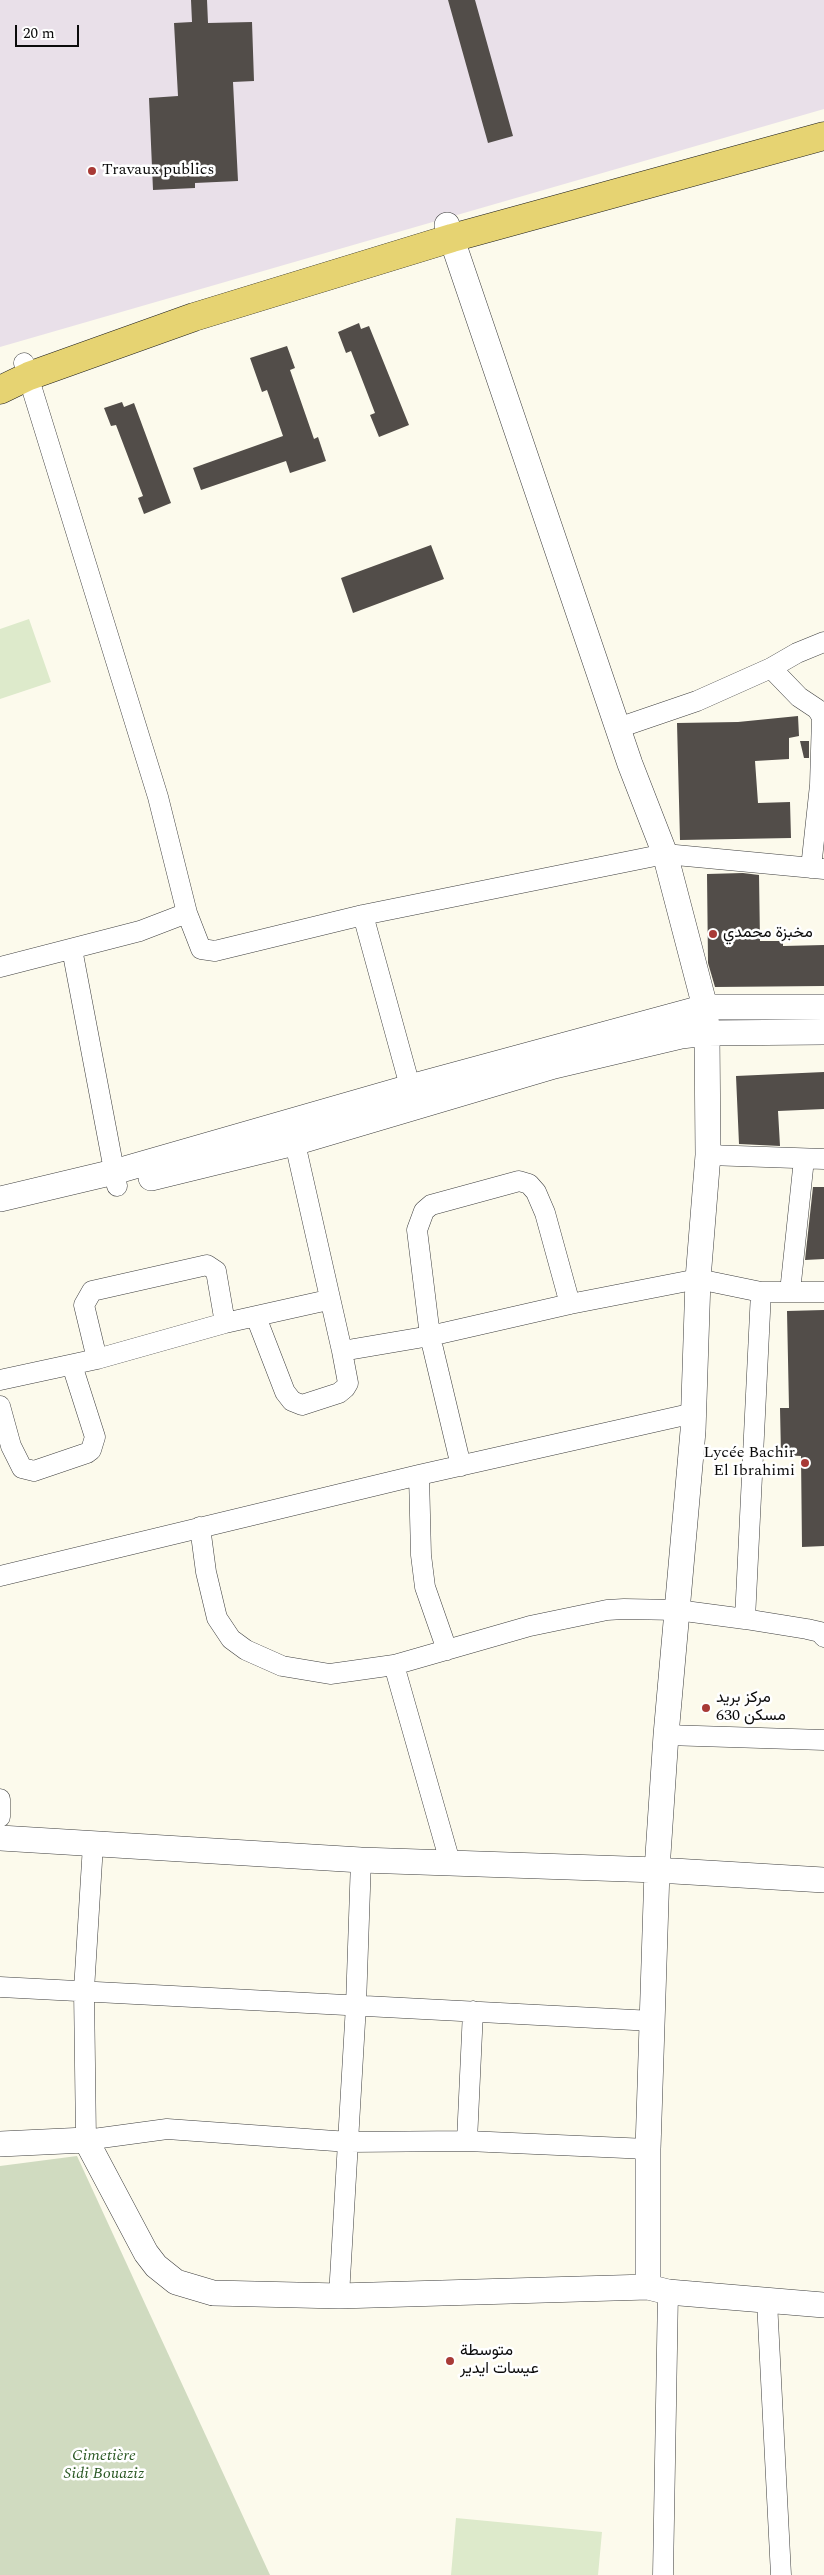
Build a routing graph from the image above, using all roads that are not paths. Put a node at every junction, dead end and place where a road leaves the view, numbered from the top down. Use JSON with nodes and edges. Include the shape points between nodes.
{"nodes":[{"id":1,"x":824,"y":125,"type":"edge"},
{"id":2,"x":824,"y":136,"type":"edge"},
{"id":3,"x":450,"y":231,"type":"junction"},
{"id":4,"x":18,"y":371,"type":"edge"},
{"id":5,"x":0,"y":390,"type":"edge"},
{"id":6,"x":824,"y":642,"type":"edge"},
{"id":7,"x":771,"y":668,"type":"junction"},
{"id":8,"x":618,"y":728,"type":"junction"},
{"id":9,"x":665,"y":854,"type":"junction"},
{"id":10,"x":818,"y":869,"type":"edge"},
{"id":11,"x":187,"y":912,"type":"junction"},
{"id":12,"x":363,"y":915,"type":"junction"},
{"id":13,"x":72,"y":949,"type":"junction"},
{"id":14,"x":0,"y":967,"type":"edge"},
{"id":15,"x":705,"y":1007,"type":"junction"},
{"id":16,"x":824,"y":1007,"type":"edge"},
{"id":17,"x":824,"y":1032,"type":"edge"},
{"id":18,"x":707,"y":1033,"type":"junction"},
{"id":19,"x":413,"y":1097,"type":"junction"},
{"id":20,"x":292,"y":1132,"type":"junction"},
{"id":21,"x":708,"y":1155,"type":"junction"},
{"id":22,"x":804,"y":1159,"type":"junction"},
{"id":23,"x":824,"y":1160,"type":"edge"},
{"id":24,"x":115,"y":1179,"type":"junction"},
{"id":25,"x":0,"y":1199,"type":"edge"},
{"id":26,"x":0,"y":1214,"type":"edge"},
{"id":27,"x":698,"y":1280,"type":"junction"},
{"id":28,"x":761,"y":1292,"type":"junction"},
{"id":29,"x":790,"y":1292,"type":"junction"},
{"id":30,"x":824,"y":1292,"type":"edge"},
{"id":31,"x":328,"y":1300,"type":"junction"},
{"id":32,"x":570,"y":1304,"type":"junction"},
{"id":33,"x":256,"y":1317,"type":"junction"},
{"id":34,"x":225,"y":1323,"type":"junction"},
{"id":35,"x":430,"y":1336,"type":"junction"},
{"id":36,"x":342,"y":1351,"type":"junction"},
{"id":37,"x":97,"y":1359,"type":"junction"},
{"id":38,"x":72,"y":1365,"type":"junction"},
{"id":39,"x":0,"y":1380,"type":"edge"},
{"id":40,"x":0,"y":1406,"type":"edge"},
{"id":41,"x":694,"y":1413,"type":"junction"},
{"id":42,"x":5,"y":1447,"type":"edge"},
{"id":43,"x":461,"y":1466,"type":"junction"},
{"id":44,"x":419,"y":1475,"type":"junction"},
{"id":45,"x":200,"y":1528,"type":"junction"},
{"id":46,"x":0,"y":1576,"type":"edge"},
{"id":47,"x":677,"y":1610,"type":"junction"},
{"id":48,"x":745,"y":1619,"type":"junction"},
{"id":49,"x":824,"y":1636,"type":"edge"},
{"id":50,"x":447,"y":1650,"type":"junction"},
{"id":51,"x":394,"y":1665,"type":"junction"},
{"id":52,"x":666,"y":1735,"type":"junction"},
{"id":53,"x":824,"y":1740,"type":"edge"},
{"id":54,"x":0,"y":1799,"type":"edge"},
{"id":55,"x":0,"y":1817,"type":"edge"},
{"id":56,"x":0,"y":1838,"type":"edge"},
{"id":57,"x":93,"y":1845,"type":"junction"},
{"id":58,"x":361,"y":1860,"type":"junction"},
{"id":59,"x":450,"y":1862,"type":"junction"},
{"id":60,"x":657,"y":1870,"type":"junction"},
{"id":61,"x":824,"y":1880,"type":"edge"},
{"id":62,"x":0,"y":1988,"type":"edge"},
{"id":63,"x":84,"y":1990,"type":"junction"},
{"id":64,"x":356,"y":2005,"type":"junction"},
{"id":65,"x":473,"y":2011,"type":"junction"},
{"id":66,"x":653,"y":2021,"type":"junction"},
{"id":67,"x":86,"y":2140,"type":"junction"},
{"id":68,"x":467,"y":2141,"type":"junction"},
{"id":69,"x":349,"y":2142,"type":"junction"},
{"id":70,"x":0,"y":2144,"type":"edge"},
{"id":71,"x":648,"y":2149,"type":"junction"},
{"id":72,"x":658,"y":2290,"type":"junction"},
{"id":73,"x":339,"y":2296,"type":"junction"},
{"id":74,"x":767,"y":2301,"type":"junction"},
{"id":75,"x":824,"y":2305,"type":"edge"},
{"id":76,"x":663,"y":2575,"type":"edge"},
{"id":77,"x":781,"y":2575,"type":"edge"}],
"edges":[{"from":1,"to":3,"type":"main road"},
{"from":2,"to":3,"type":"main road"},
{"from":3,"to":4,"type":"main road","via":[[175,310]]},
{"from":3,"to":8,"type":"street"},
{"from":4,"to":5,"type":"main road"},
{"from":4,"to":11,"type":"street","via":[[158,797]]},
{"from":6,"to":7,"type":"street"},
{"from":7,"to":8,"type":"street","via":[[697,701]]},
{"from":7,"to":10,"type":"street","via":[[822,717]]},
{"from":8,"to":9,"type":"street"},
{"from":9,"to":10,"type":"street"},
{"from":9,"to":12,"type":"street"},
{"from":9,"to":15,"type":"street"},
{"from":11,"to":12,"type":"street","via":[[199,947],[211,951]]},
{"from":11,"to":13,"type":"street","via":[[140,931]]},
{"from":12,"to":19,"type":"street"},
{"from":13,"to":14,"type":"street"},
{"from":13,"to":24,"type":"street"},
{"from":15,"to":16,"type":"street"},
{"from":15,"to":18,"type":"street"},
{"from":15,"to":19,"type":"street"},
{"from":17,"to":18,"type":"street"},
{"from":18,"to":19,"type":"street","via":[[681,1036]]},
{"from":18,"to":21,"type":"street"},
{"from":19,"to":20,"type":"street"},
{"from":20,"to":24,"type":"street"},
{"from":20,"to":31,"type":"street"},
{"from":21,"to":22,"type":"street"},
{"from":21,"to":27,"type":"street"},
{"from":22,"to":23,"type":"street"},
{"from":22,"to":29,"type":"street"},
{"from":24,"to":25,"type":"street"},
{"from":24,"to":26,"type":"street"},
{"from":27,"to":28,"type":"street"},
{"from":27,"to":32,"type":"street"},
{"from":27,"to":41,"type":"street"},
{"from":28,"to":29,"type":"street"},
{"from":28,"to":48,"type":"street"},
{"from":29,"to":30,"type":"street"},
{"from":31,"to":33,"type":"street"},
{"from":31,"to":36,"type":"street"},
{"from":32,"to":35,"type":"street"},
{"from":32,"to":35,"type":"street","via":[[545,1213],[536,1192],[519,1180],[431,1205],[424,1212],[417,1230]]},
{"from":33,"to":34,"type":"street"},
{"from":33,"to":36,"type":"street","via":[[285,1392],[297,1404],[345,1388],[348,1383]]},
{"from":34,"to":37,"type":"street"},
{"from":34,"to":37,"type":"street","via":[[216,1271],[207,1265],[92,1291],[84,1305]]},
{"from":35,"to":36,"type":"street"},
{"from":35,"to":43,"type":"street"},
{"from":37,"to":38,"type":"street"},
{"from":38,"to":39,"type":"street"},
{"from":38,"to":42,"type":"street","via":[[95,1437],[91,1450],[34,1471],[18,1464]]},
{"from":40,"to":42,"type":"street"},
{"from":41,"to":43,"type":"street"},
{"from":41,"to":47,"type":"street"},
{"from":43,"to":44,"type":"street"},
{"from":44,"to":45,"type":"street"},
{"from":44,"to":50,"type":"street","via":[[425,1587]]},
{"from":45,"to":46,"type":"street"},
{"from":45,"to":51,"type":"street","via":[[217,1618],[230,1639],[282,1666],[330,1674]]},
{"from":47,"to":48,"type":"street"},
{"from":47,"to":50,"type":"street","via":[[606,1610],[530,1626]]},
{"from":47,"to":52,"type":"street"},
{"from":48,"to":49,"type":"street","via":[[807,1628]]},
{"from":50,"to":51,"type":"street"},
{"from":51,"to":59,"type":"street"},
{"from":52,"to":53,"type":"street"},
{"from":52,"to":60,"type":"street"},
{"from":54,"to":55,"type":"street"},
{"from":56,"to":57,"type":"street"},
{"from":57,"to":58,"type":"street"},
{"from":57,"to":63,"type":"street"},
{"from":58,"to":59,"type":"street"},
{"from":58,"to":64,"type":"street"},
{"from":59,"to":60,"type":"street"},
{"from":60,"to":61,"type":"street"},
{"from":60,"to":66,"type":"street"},
{"from":62,"to":63,"type":"street"},
{"from":63,"to":64,"type":"street"},
{"from":63,"to":67,"type":"street"},
{"from":64,"to":65,"type":"street"},
{"from":64,"to":69,"type":"street"},
{"from":65,"to":66,"type":"street"},
{"from":65,"to":68,"type":"street"},
{"from":66,"to":71,"type":"street"},
{"from":67,"to":69,"type":"street","via":[[167,2129]]},
{"from":67,"to":70,"type":"street"},
{"from":67,"to":73,"type":"street","via":[[146,2253],[176,2282],[213,2294]]},
{"from":68,"to":69,"type":"street"},
{"from":68,"to":71,"type":"street"},
{"from":69,"to":73,"type":"street"},
{"from":71,"to":72,"type":"street"},
{"from":72,"to":73,"type":"street"},
{"from":72,"to":74,"type":"street"},
{"from":72,"to":76,"type":"street"},
{"from":74,"to":75,"type":"street"},
{"from":74,"to":77,"type":"street"}]}
